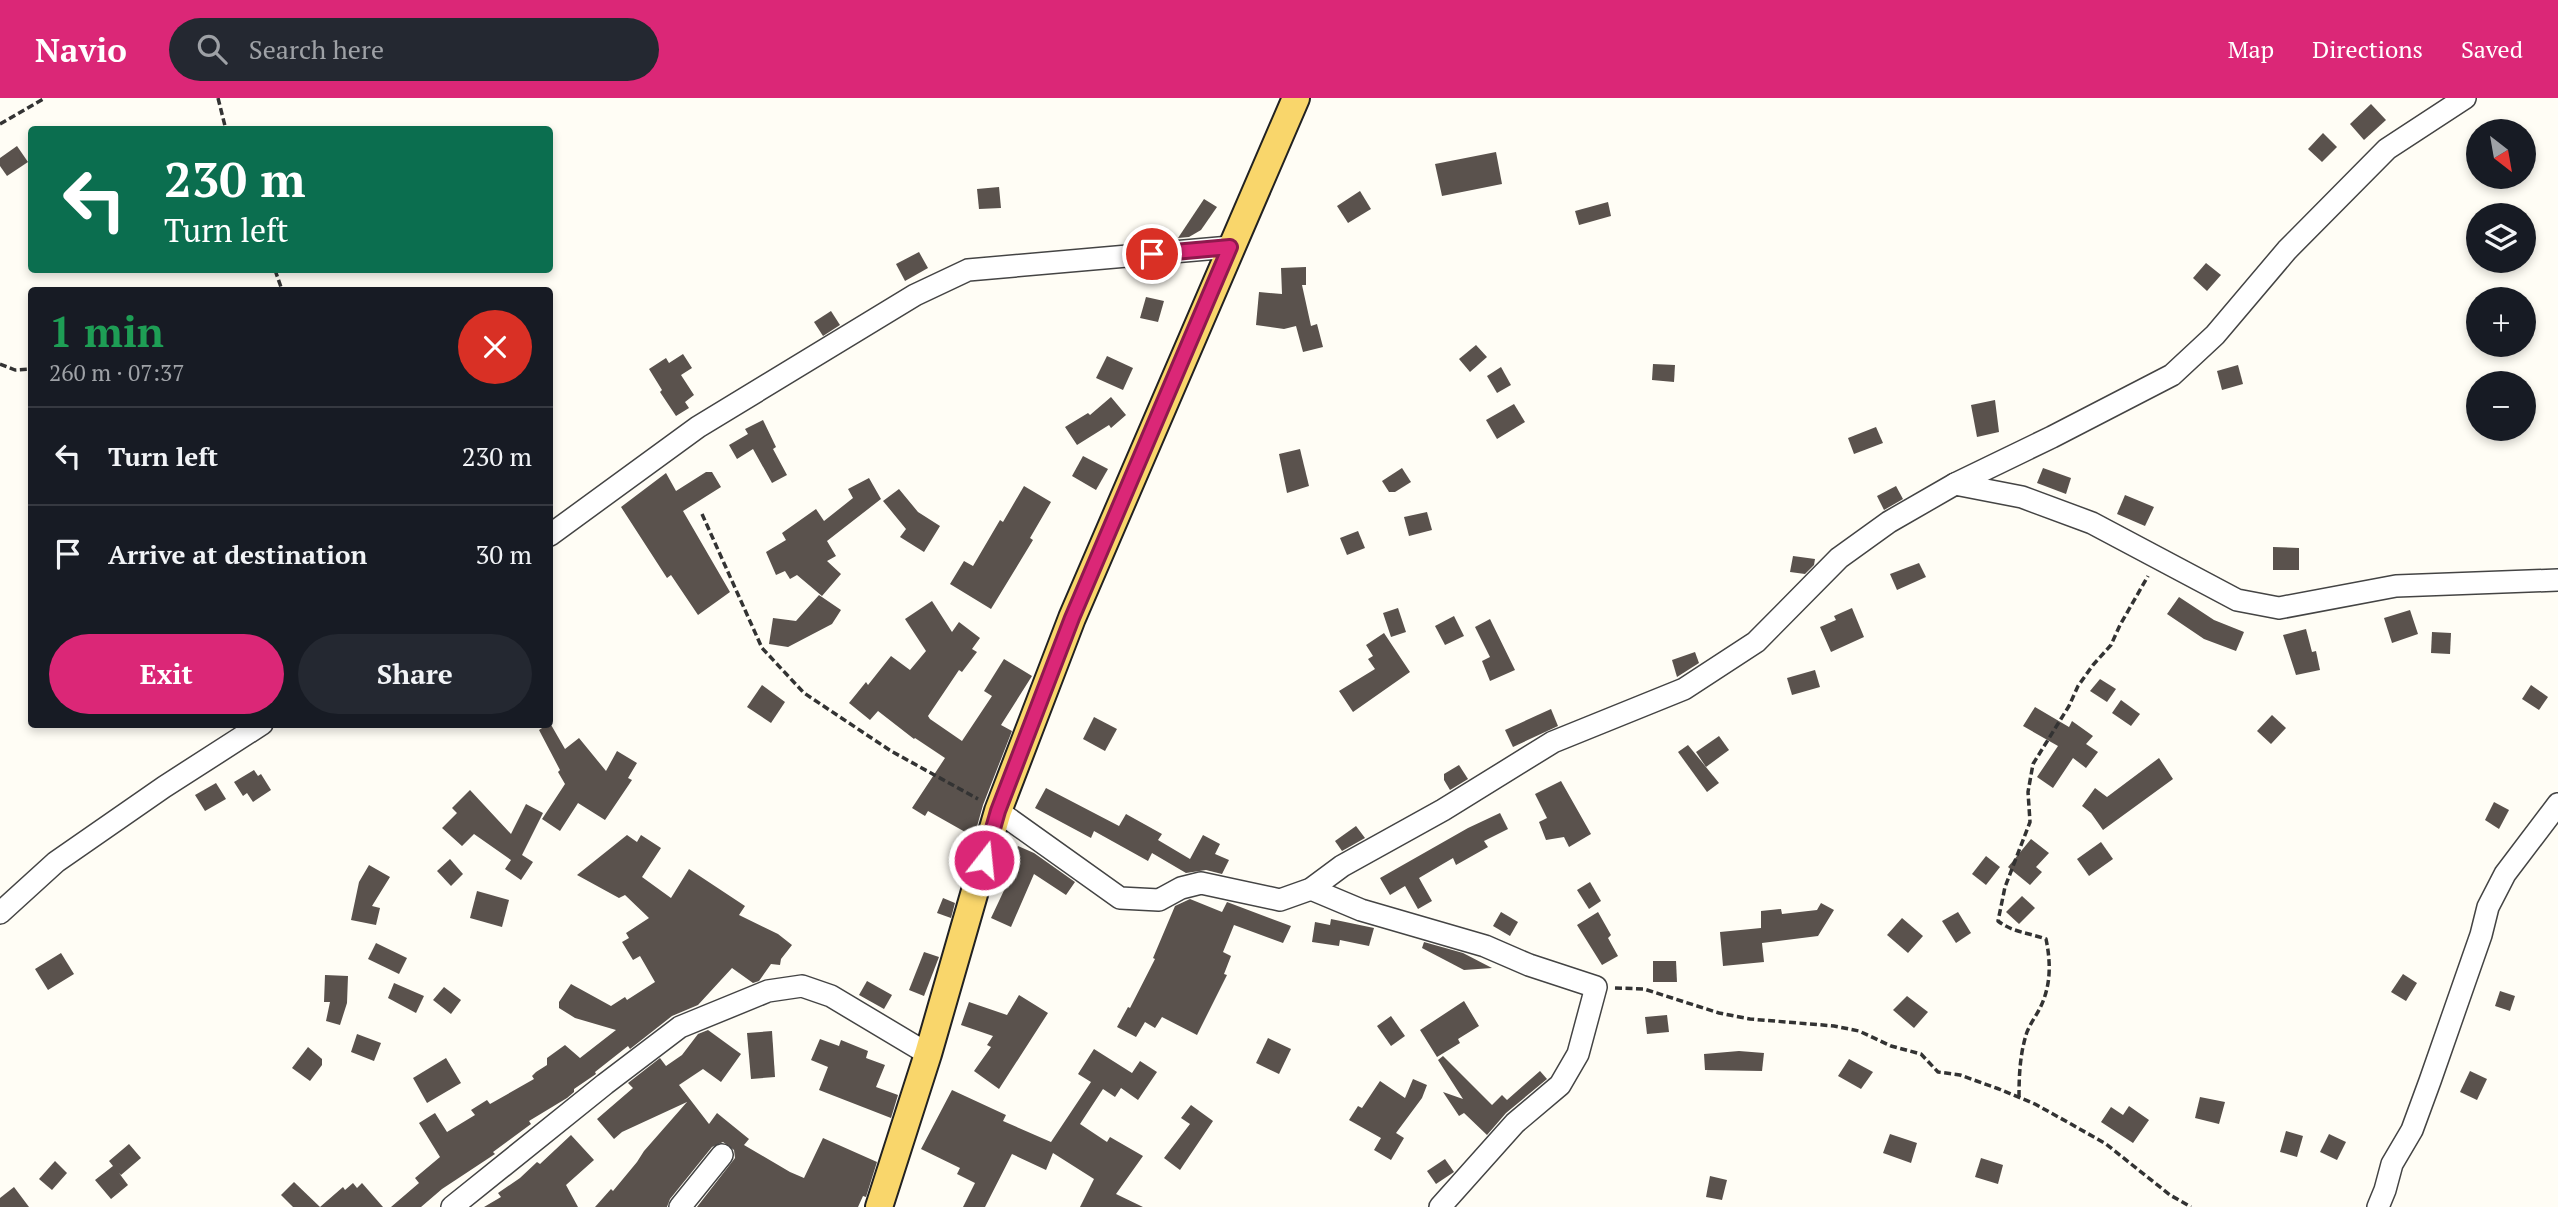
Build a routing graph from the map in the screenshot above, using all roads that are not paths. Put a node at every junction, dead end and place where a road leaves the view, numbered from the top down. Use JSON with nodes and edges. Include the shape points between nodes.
{"nodes":[{"id":1,"x":1296,"y":98,"type":"edge"},
{"id":2,"x":2465,"y":98,"type":"edge"},
{"id":3,"x":1230,"y":247,"type":"junction"},
{"id":4,"x":1955,"y":484,"type":"junction"},
{"id":5,"x":553,"y":533,"type":"edge"},
{"id":6,"x":2558,"y":580,"type":"edge"},
{"id":7,"x":256,"y":728,"type":"edge"},
{"id":8,"x":2558,"y":804,"type":"edge"},
{"id":9,"x":998,"y":811,"type":"junction"},
{"id":10,"x":1311,"y":889,"type":"junction"},
{"id":11,"x":0,"y":914,"type":"edge"},
{"id":12,"x":928,"y":1054,"type":"junction"},
{"id":13,"x":722,"y":1155,"type":"dead end"},
{"id":14,"x":452,"y":1207,"type":"edge"},
{"id":15,"x":680,"y":1207,"type":"edge"},
{"id":16,"x":879,"y":1207,"type":"edge"},
{"id":17,"x":1440,"y":1207,"type":"edge"},
{"id":18,"x":2378,"y":1207,"type":"edge"}],
"edges":[{"from":1,"to":3,"type":"main road"},
{"from":2,"to":4,"type":"street","via":[[2387,149],[2287,250],[2215,335],[2172,375]]},
{"from":3,"to":5,"type":"street","via":[[968,270],[915,295],[698,427]]},
{"from":3,"to":9,"type":"main road","via":[[1072,618]]},
{"from":4,"to":6,"type":"street","via":[[2022,497],[2092,523],[2237,600],[2279,608],[2396,586]]},
{"from":4,"to":10,"type":"street","via":[[1839,558],[1755,642],[1684,689],[1553,742],[1342,866]]},
{"from":7,"to":11,"type":"street","via":[[56,862]]},
{"from":8,"to":18,"type":"street","via":[[2505,874],[2488,907],[2412,1130],[2392,1164]]},
{"from":9,"to":10,"type":"street","via":[[1120,898],[1159,900],[1201,883],[1280,900]]},
{"from":9,"to":12,"type":"main road"},
{"from":10,"to":17,"type":"street","via":[[1361,910],[1485,946],[1595,987],[1578,1054],[1560,1085],[1515,1123]]},
{"from":12,"to":14,"type":"street","via":[[831,996],[802,986],[768,991],[680,1027]]},
{"from":12,"to":16,"type":"main road"},
{"from":13,"to":15,"type":"street"}]}
